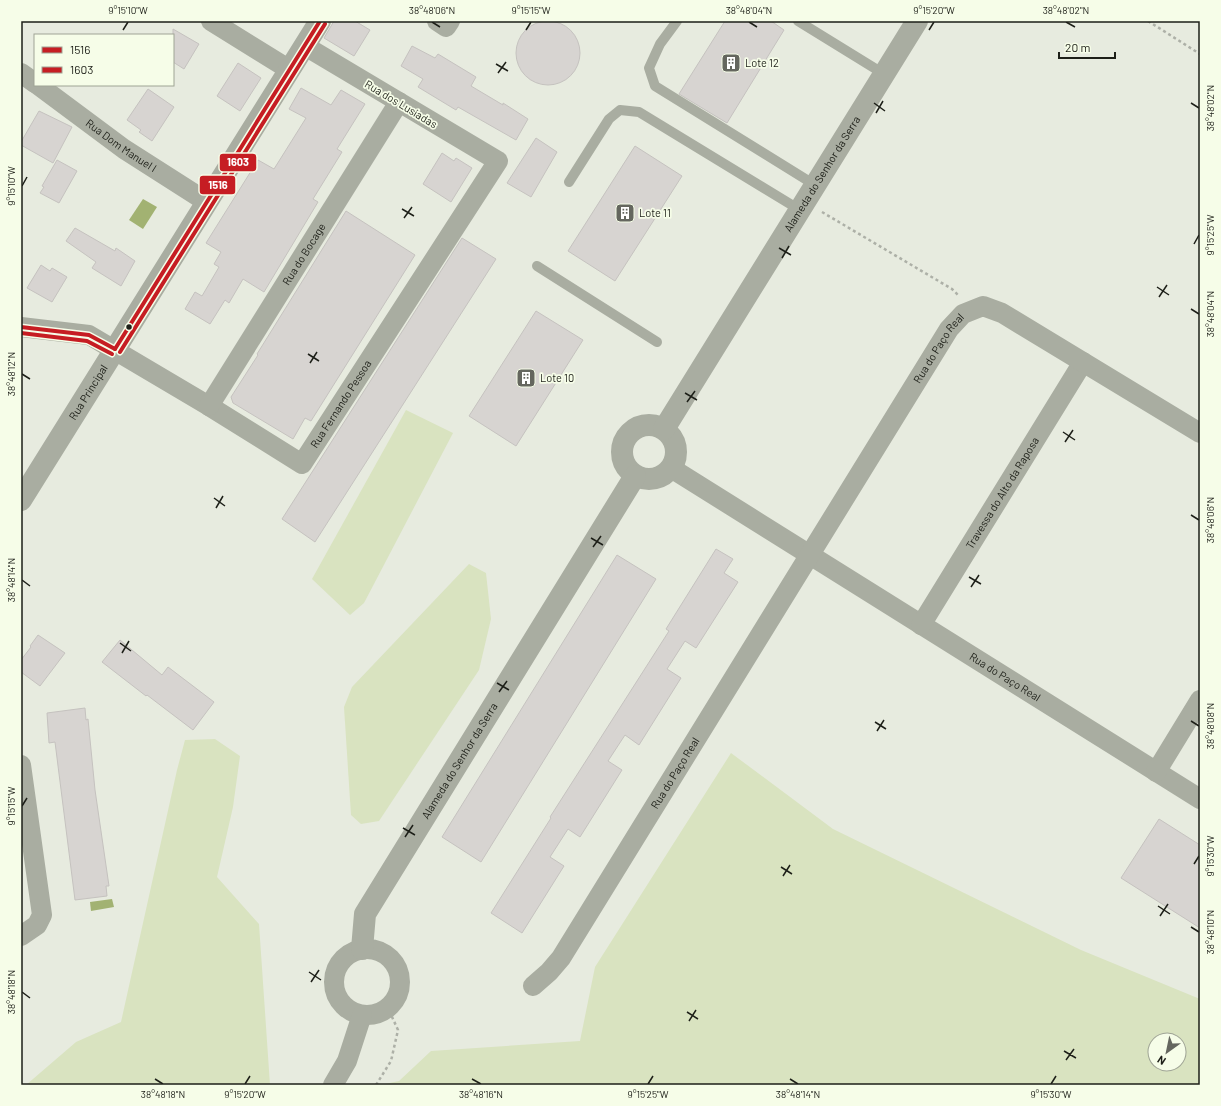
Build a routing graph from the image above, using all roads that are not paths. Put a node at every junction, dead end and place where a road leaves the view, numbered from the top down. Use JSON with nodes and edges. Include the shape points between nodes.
{"nodes":[{"id":1,"x":211,"y":21,"type":"edge"},
{"id":2,"x":320,"y":21,"type":"edge"},
{"id":3,"x":437,"y":21,"type":"edge"},
{"id":4,"x":450,"y":21,"type":"edge"},
{"id":5,"x":677,"y":21,"type":"edge"},
{"id":6,"x":798,"y":21,"type":"edge"},
{"id":7,"x":917,"y":21,"type":"edge"},
{"id":8,"x":305,"y":46,"type":"junction"},
{"id":9,"x":290,"y":70,"type":"junction"},
{"id":10,"x":21,"y":73,"type":"edge"},
{"id":11,"x":884,"y":74,"type":"junction"},
{"id":12,"x":34,"y":82,"type":"edge"},
{"id":13,"x":39,"y":86,"type":"edge"},
{"id":14,"x":399,"y":102,"type":"junction"},
{"id":15,"x":498,"y":161,"type":"joint"},
{"id":16,"x":569,"y":182,"type":"dead end"},
{"id":17,"x":807,"y":199,"type":"junction"},
{"id":18,"x":207,"y":202,"type":"junction"},
{"id":19,"x":537,"y":266,"type":"dead end"},
{"id":20,"x":21,"y":327,"type":"edge"},
{"id":21,"x":657,"y":342,"type":"dead end"},
{"id":22,"x":115,"y":349,"type":"junction"},
{"id":23,"x":1083,"y":362,"type":"junction"},
{"id":24,"x":209,"y":406,"type":"junction"},
{"id":25,"x":664,"y":429,"type":"junction"},
{"id":26,"x":1200,"y":433,"type":"edge"},
{"id":27,"x":671,"y":468,"type":"junction"},
{"id":28,"x":635,"y":476,"type":"junction"},
{"id":29,"x":21,"y":500,"type":"edge"},
{"id":30,"x":809,"y":555,"type":"junction"},
{"id":31,"x":921,"y":625,"type":"junction"},
{"id":32,"x":1200,"y":700,"type":"edge"},
{"id":33,"x":21,"y":765,"type":"edge"},
{"id":34,"x":1156,"y":772,"type":"junction"},
{"id":35,"x":1200,"y":799,"type":"edge"},
{"id":36,"x":21,"y":936,"type":"edge"},
{"id":37,"x":362,"y":949,"type":"junction"},
{"id":38,"x":533,"y":986,"type":"dead end"},
{"id":39,"x":362,"y":1015,"type":"junction"},
{"id":40,"x":333,"y":1085,"type":"edge"}],
"edges":[{"from":1,"to":9,"type":"street"},
{"from":2,"to":8,"type":"street","name":"Rua Principal"},
{"from":3,"to":4,"type":"street","via":[[446,27]]},
{"from":5,"to":17,"type":"lane","via":[[660,44],[649,68],[655,86]]},
{"from":6,"to":11,"type":"lane"},
{"from":7,"to":11,"type":"street","name":"Alameda do Senhor da Serra"},
{"from":8,"to":9,"type":"street","name":"Rua Principal"},
{"from":8,"to":14,"type":"street","name":"Rua dos Lusíadas"},
{"from":9,"to":18,"type":"street","name":"Rua Principal"},
{"from":10,"to":12,"type":"street"},
{"from":11,"to":17,"type":"street","name":"Alameda do Senhor da Serra"},
{"from":13,"to":18,"type":"street","name":"Rua Dom Manuel I","via":[[124,149]]},
{"from":14,"to":15,"type":"street","name":"Rua dos Lusíadas"},
{"from":14,"to":24,"type":"street","name":"Rua do Bocage"},
{"from":15,"to":24,"type":"street","name":"Rua Fernando Pessoa","via":[[302,464]]},
{"from":16,"to":17,"type":"lane","via":[[609,119],[620,110],[638,112],[666,135]]},
{"from":17,"to":25,"type":"street","name":"Alameda do Senhor da Serra"},
{"from":18,"to":22,"type":"street","name":"Rua Principal"},
{"from":19,"to":21,"type":"lane"},
{"from":20,"to":22,"type":"street","name":"Rua Fernando Pessoa","via":[[89,335]]},
{"from":22,"to":24,"type":"street","name":"Rua Fernando Pessoa"},
{"from":22,"to":29,"type":"street","name":"Rua Principal"},
{"from":23,"to":26,"type":"street","name":"Rua do Paço Real"},
{"from":23,"to":30,"type":"street","name":"Rua do Paço Real","via":[[1002,313],[983,306],[963,314],[949,329]]},
{"from":23,"to":31,"type":"street","name":"Travessa do Alto da Raposa"},
{"from":25,"to":27,"type":"street","via":[[676,447],[676,458]]},
{"from":25,"to":28,"type":"street","via":[[643,426],[633,430],[626,438],[622,448],[623,459]]},
{"from":27,"to":28,"type":"street","via":[[655,479]]},
{"from":27,"to":30,"type":"street","name":"Rua do Paço Real"},
{"from":28,"to":37,"type":"street","name":"Alameda do Senhor da Serra","via":[[365,914]]},
{"from":30,"to":31,"type":"street","name":"Rua do Paço Real"},
{"from":30,"to":38,"type":"street","name":"Rua do Paço Real","via":[[561,958]]},
{"from":31,"to":34,"type":"street","name":"Rua do Paço Real"},
{"from":32,"to":34,"type":"street"},
{"from":33,"to":36,"type":"street","via":[[42,914],[37,925]]},
{"from":34,"to":35,"type":"street","name":"Rua do Paço Real"},
{"from":37,"to":39,"type":"street","via":[[350,954],[340,963],[335,975],[334,989],[340,1001],[350,1011]]},
{"from":37,"to":39,"type":"street","via":[[386,954],[400,973],[401,986],[397,998],[388,1008],[376,1014]]},
{"from":39,"to":40,"type":"street","via":[[347,1061]]}]}
